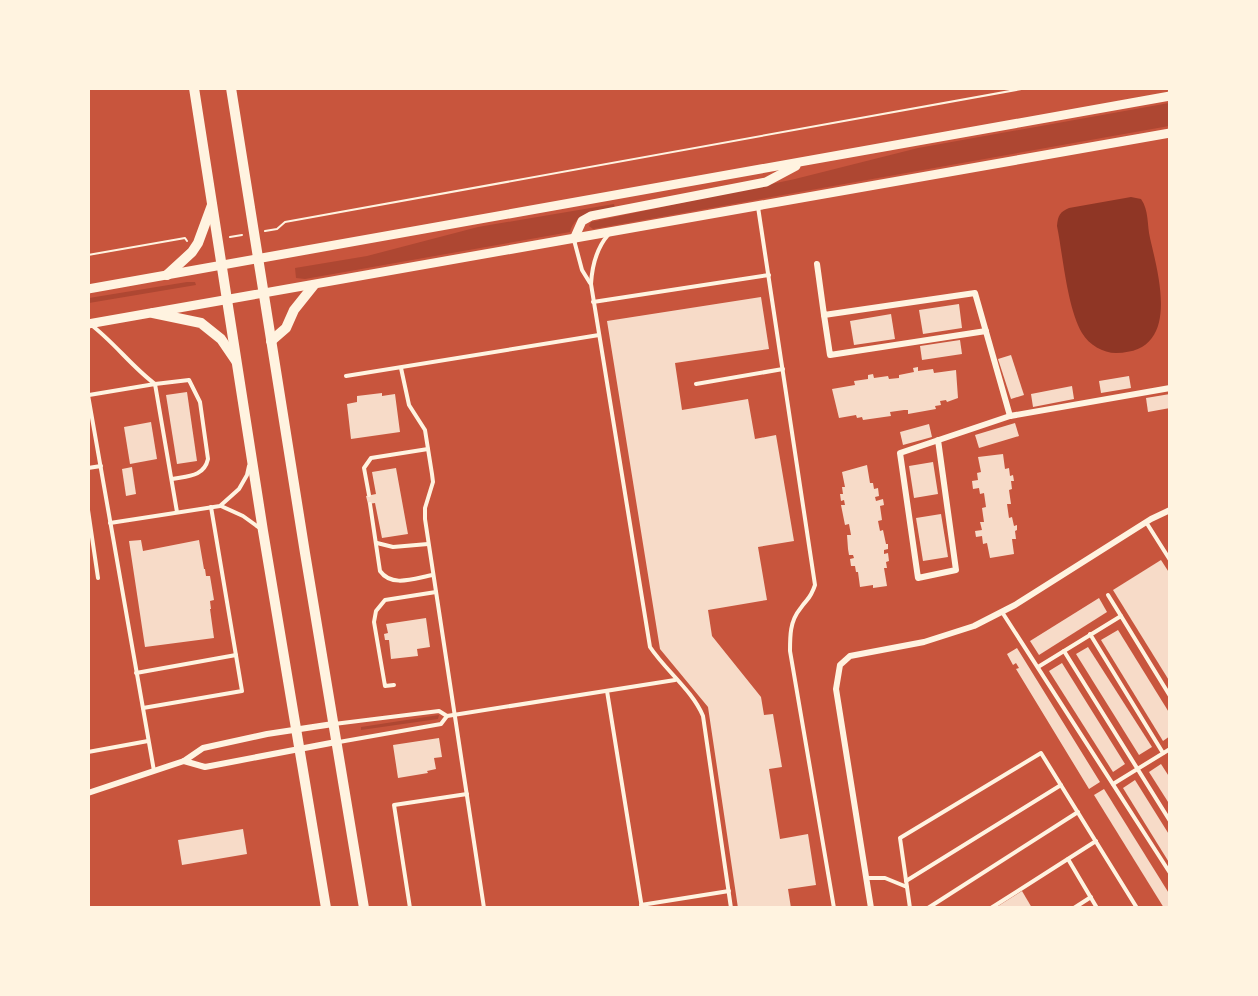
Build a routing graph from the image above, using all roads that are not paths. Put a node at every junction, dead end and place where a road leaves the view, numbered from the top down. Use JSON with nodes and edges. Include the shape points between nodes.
{"nodes":[{"id":1,"x":194,"y":88,"type":"edge"},
{"id":2,"x":231,"y":88,"type":"edge"},
{"id":3,"x":1170,"y":96,"type":"edge"},
{"id":4,"x":1170,"y":133,"type":"edge"},
{"id":5,"x":804,"y":162,"type":"junction"},
{"id":6,"x":213,"y":201,"type":"junction"},
{"id":7,"x":758,"y":206,"type":"junction"},
{"id":8,"x":610,"y":232,"type":"junction"},
{"id":9,"x":574,"y":239,"type":"junction"},
{"id":10,"x":259,"y":260,"type":"junction"},
{"id":11,"x":816,"y":264,"type":"dead end"},
{"id":12,"x":222,"y":266,"type":"junction"},
{"id":13,"x":167,"y":275,"type":"junction"},
{"id":14,"x":769,"y":275,"type":"junction"},
{"id":15,"x":314,"y":285,"type":"junction"},
{"id":16,"x":591,"y":285,"type":"junction"},
{"id":17,"x":88,"y":289,"type":"edge"},
{"id":18,"x":264,"y":293,"type":"junction"},
{"id":19,"x":228,"y":299,"type":"junction"},
{"id":20,"x":593,"y":302,"type":"junction"},
{"id":21,"x":153,"y":313,"type":"junction"},
{"id":22,"x":824,"y":315,"type":"junction"},
{"id":23,"x":89,"y":324,"type":"edge"},
{"id":24,"x":986,"y":331,"type":"junction"},
{"id":25,"x":599,"y":334,"type":"junction"},
{"id":26,"x":272,"y":341,"type":"junction"},
{"id":27,"x":238,"y":363,"type":"junction"},
{"id":28,"x":401,"y":368,"type":"junction"},
{"id":29,"x":783,"y":369,"type":"junction"},
{"id":30,"x":346,"y":376,"type":"dead end"},
{"id":31,"x":155,"y":384,"type":"junction"},
{"id":32,"x":696,"y":384,"type":"dead end"},
{"id":33,"x":1170,"y":388,"type":"edge"},
{"id":34,"x":89,"y":395,"type":"edge"},
{"id":35,"x":1010,"y":416,"type":"junction"},
{"id":36,"x":938,"y":440,"type":"junction"},
{"id":37,"x":428,"y":449,"type":"junction"},
{"id":38,"x":252,"y":457,"type":"junction"},
{"id":39,"x":101,"y":466,"type":"junction"},
{"id":40,"x":88,"y":468,"type":"edge"},
{"id":41,"x":171,"y":479,"type":"junction"},
{"id":42,"x":369,"y":495,"type":"dead end"},
{"id":43,"x":370,"y":504,"type":"dead end"},
{"id":44,"x":220,"y":506,"type":"junction"},
{"id":45,"x":211,"y":507,"type":"junction"},
{"id":46,"x":88,"y":510,"type":"edge"},
{"id":47,"x":1170,"y":510,"type":"edge"},
{"id":48,"x":177,"y":512,"type":"junction"},
{"id":49,"x":1146,"y":522,"type":"junction"},
{"id":50,"x":110,"y":523,"type":"junction"},
{"id":51,"x":263,"y":531,"type":"junction"},
{"id":52,"x":376,"y":543,"type":"junction"},
{"id":53,"x":429,"y":544,"type":"junction"},
{"id":54,"x":1170,"y":560,"type":"edge"},
{"id":55,"x":433,"y":575,"type":"junction"},
{"id":56,"x":98,"y":578,"type":"dead end"},
{"id":57,"x":436,"y":592,"type":"junction"},
{"id":58,"x":1108,"y":595,"type":"dead end"},
{"id":59,"x":1002,"y":612,"type":"junction"},
{"id":60,"x":1120,"y":616,"type":"junction"},
{"id":61,"x":1090,"y":634,"type":"junction"},
{"id":62,"x":1064,"y":651,"type":"junction"},
{"id":63,"x":236,"y":655,"type":"junction"},
{"id":64,"x":1038,"y":667,"type":"junction"},
{"id":65,"x":136,"y":673,"type":"junction"},
{"id":66,"x":676,"y":680,"type":"junction"},
{"id":67,"x":394,"y":685,"type":"dead end"},
{"id":68,"x":607,"y":691,"type":"junction"},
{"id":69,"x":1170,"y":696,"type":"edge"},
{"id":70,"x":143,"y":708,"type":"junction"},
{"id":71,"x":454,"y":715,"type":"junction"},
{"id":72,"x":447,"y":716,"type":"junction"},
{"id":73,"x":333,"y":724,"type":"junction"},
{"id":74,"x":297,"y":729,"type":"junction"},
{"id":75,"x":148,"y":741,"type":"junction"},
{"id":76,"x":336,"y":742,"type":"junction"},
{"id":77,"x":1170,"y":749,"type":"edge"},
{"id":78,"x":300,"y":750,"type":"junction"},
{"id":79,"x":88,"y":752,"type":"edge"},
{"id":80,"x":1163,"y":753,"type":"junction"},
{"id":81,"x":184,"y":761,"type":"junction"},
{"id":82,"x":1138,"y":769,"type":"junction"},
{"id":83,"x":153,"y":771,"type":"junction"},
{"id":84,"x":1113,"y":784,"type":"junction"},
{"id":85,"x":1061,"y":785,"type":"junction"},
{"id":86,"x":88,"y":793,"type":"edge"},
{"id":87,"x":467,"y":794,"type":"junction"},
{"id":88,"x":1078,"y":812,"type":"junction"},
{"id":89,"x":1170,"y":821,"type":"edge"},
{"id":90,"x":1096,"y":841,"type":"junction"},
{"id":91,"x":1068,"y":859,"type":"junction"},
{"id":92,"x":1170,"y":873,"type":"edge"},
{"id":93,"x":866,"y":878,"type":"junction"},
{"id":94,"x":906,"y":881,"type":"junction"},
{"id":95,"x":907,"y":888,"type":"junction"},
{"id":96,"x":729,"y":891,"type":"junction"},
{"id":97,"x":1091,"y":897,"type":"junction"},
{"id":98,"x":642,"y":906,"type":"edge"},
{"id":99,"x":326,"y":908,"type":"edge"},
{"id":100,"x":364,"y":908,"type":"edge"},
{"id":101,"x":410,"y":908,"type":"edge"},
{"id":102,"x":484,"y":908,"type":"edge"},
{"id":103,"x":731,"y":908,"type":"edge"},
{"id":104,"x":834,"y":908,"type":"edge"},
{"id":105,"x":871,"y":908,"type":"edge"},
{"id":106,"x":910,"y":908,"type":"edge"},
{"id":107,"x":928,"y":908,"type":"edge"},
{"id":108,"x":991,"y":908,"type":"edge"},
{"id":109,"x":1074,"y":908,"type":"edge"},
{"id":110,"x":1097,"y":908,"type":"edge"},
{"id":111,"x":1137,"y":908,"type":"edge"}],
"edges":[{"from":1,"to":6,"type":"main road"},
{"from":2,"to":10,"type":"main road"},
{"from":3,"to":5,"type":"main road"},
{"from":4,"to":7,"type":"main road"},
{"from":5,"to":9,"type":"main road","via":[[766,182],[591,216],[582,221]]},
{"from":5,"to":10,"type":"main road"},
{"from":6,"to":12,"type":"main road"},
{"from":6,"to":13,"type":"main road","via":[[192,252]]},
{"from":7,"to":8,"type":"main road"},
{"from":7,"to":14,"type":"lane"},
{"from":8,"to":9,"type":"main road"},
{"from":8,"to":16,"type":"lane","via":[[597,254]]},
{"from":9,"to":15,"type":"main road"},
{"from":9,"to":16,"type":"lane","via":[[582,270]]},
{"from":10,"to":12,"type":"main road"},
{"from":10,"to":18,"type":"main road"},
{"from":11,"to":22,"type":"street"},
{"from":12,"to":13,"type":"main road"},
{"from":12,"to":19,"type":"main road"},
{"from":13,"to":17,"type":"main road"},
{"from":14,"to":20,"type":"lane"},
{"from":14,"to":29,"type":"lane"},
{"from":15,"to":18,"type":"main road"},
{"from":15,"to":26,"type":"main road"},
{"from":16,"to":20,"type":"lane"},
{"from":18,"to":19,"type":"main road"},
{"from":18,"to":26,"type":"main road"},
{"from":19,"to":21,"type":"main road"},
{"from":19,"to":27,"type":"main road"},
{"from":20,"to":25,"type":"lane"},
{"from":21,"to":23,"type":"main road"},
{"from":21,"to":27,"type":"main road","via":[[201,323],[221,339]]},
{"from":22,"to":24,"type":"street","via":[[975,293]]},
{"from":22,"to":24,"type":"street","via":[[830,356]]},
{"from":23,"to":31,"type":"lane"},
{"from":24,"to":35,"type":"street"},
{"from":25,"to":28,"type":"lane"},
{"from":25,"to":66,"type":"lane","via":[[650,647]]},
{"from":26,"to":73,"type":"main road"},
{"from":27,"to":38,"type":"main road"},
{"from":28,"to":30,"type":"lane"},
{"from":28,"to":37,"type":"lane","via":[[408,405],[425,430]]},
{"from":29,"to":32,"type":"lane"},
{"from":29,"to":104,"type":"lane","via":[[815,585],[811,598],[799,609],[790,628],[790,651]]},
{"from":31,"to":34,"type":"lane"},
{"from":31,"to":41,"type":"lane"},
{"from":31,"to":41,"type":"lane","via":[[189,380],[200,402],[207,467],[202,472]]},
{"from":33,"to":35,"type":"street"},
{"from":34,"to":39,"type":"lane"},
{"from":35,"to":36,"type":"street"},
{"from":36,"to":36,"type":"street","via":[[900,453],[918,578],[956,570]]},
{"from":37,"to":42,"type":"lane","via":[[371,458],[364,468]]},
{"from":37,"to":53,"type":"lane","via":[[433,482],[425,508]]},
{"from":38,"to":44,"type":"lane","via":[[239,489]]},
{"from":38,"to":51,"type":"main road"},
{"from":39,"to":40,"type":"lane"},
{"from":39,"to":50,"type":"lane"},
{"from":41,"to":48,"type":"lane"},
{"from":43,"to":52,"type":"lane"},
{"from":44,"to":45,"type":"lane"},
{"from":44,"to":51,"type":"lane"},
{"from":45,"to":48,"type":"lane"},
{"from":45,"to":63,"type":"lane"},
{"from":46,"to":56,"type":"lane"},
{"from":47,"to":49,"type":"street"},
{"from":48,"to":50,"type":"lane"},
{"from":49,"to":54,"type":"lane"},
{"from":49,"to":59,"type":"street"},
{"from":50,"to":65,"type":"lane"},
{"from":51,"to":74,"type":"main road"},
{"from":52,"to":53,"type":"lane","via":[[393,548]]},
{"from":52,"to":55,"type":"lane","via":[[380,571],[385,578],[393,582]]},
{"from":53,"to":55,"type":"lane"},
{"from":55,"to":57,"type":"lane"},
{"from":57,"to":67,"type":"lane","via":[[385,600],[376,611],[374,622],[385,686]]},
{"from":57,"to":71,"type":"lane"},
{"from":58,"to":60,"type":"lane"},
{"from":59,"to":64,"type":"lane"},
{"from":59,"to":93,"type":"street","via":[[947,636],[863,652],[840,665],[836,689]]},
{"from":60,"to":61,"type":"lane"},
{"from":60,"to":69,"type":"lane"},
{"from":61,"to":62,"type":"lane"},
{"from":61,"to":80,"type":"lane"},
{"from":62,"to":64,"type":"lane"},
{"from":62,"to":82,"type":"lane"},
{"from":63,"to":65,"type":"lane"},
{"from":63,"to":70,"type":"lane","via":[[242,691]]},
{"from":64,"to":84,"type":"lane"},
{"from":65,"to":70,"type":"lane"},
{"from":66,"to":68,"type":"lane"},
{"from":66,"to":96,"type":"lane","via":[[703,716]]},
{"from":68,"to":71,"type":"lane"},
{"from":68,"to":98,"type":"lane"},
{"from":70,"to":75,"type":"lane"},
{"from":71,"to":72,"type":"lane"},
{"from":71,"to":87,"type":"lane"},
{"from":72,"to":73,"type":"lane","via":[[439,711]]},
{"from":72,"to":76,"type":"lane","via":[[441,724]]},
{"from":73,"to":74,"type":"street"},
{"from":73,"to":76,"type":"main road"},
{"from":74,"to":78,"type":"main road"},
{"from":74,"to":81,"type":"street","via":[[203,748]]},
{"from":75,"to":79,"type":"lane"},
{"from":75,"to":83,"type":"lane"},
{"from":76,"to":78,"type":"street"},
{"from":76,"to":100,"type":"main road"},
{"from":77,"to":80,"type":"lane"},
{"from":78,"to":81,"type":"street","via":[[205,767]]},
{"from":78,"to":99,"type":"main road"},
{"from":80,"to":82,"type":"lane"},
{"from":81,"to":83,"type":"street"},
{"from":82,"to":84,"type":"lane"},
{"from":82,"to":89,"type":"lane"},
{"from":83,"to":86,"type":"street"},
{"from":84,"to":92,"type":"lane"},
{"from":85,"to":88,"type":"lane"},
{"from":85,"to":94,"type":"lane"},
{"from":85,"to":94,"type":"lane","via":[[1041,753],[900,838]]},
{"from":87,"to":101,"type":"lane","via":[[394,805]]},
{"from":87,"to":102,"type":"lane"},
{"from":88,"to":90,"type":"lane"},
{"from":88,"to":107,"type":"lane"},
{"from":90,"to":91,"type":"lane"},
{"from":90,"to":111,"type":"lane"},
{"from":91,"to":97,"type":"lane"},
{"from":91,"to":108,"type":"lane"},
{"from":93,"to":95,"type":"lane","via":[[885,878]]},
{"from":93,"to":105,"type":"street"},
{"from":94,"to":95,"type":"lane"},
{"from":95,"to":106,"type":"lane"},
{"from":96,"to":98,"type":"lane"},
{"from":96,"to":103,"type":"lane"},
{"from":97,"to":109,"type":"lane"},
{"from":97,"to":110,"type":"lane"}]}
